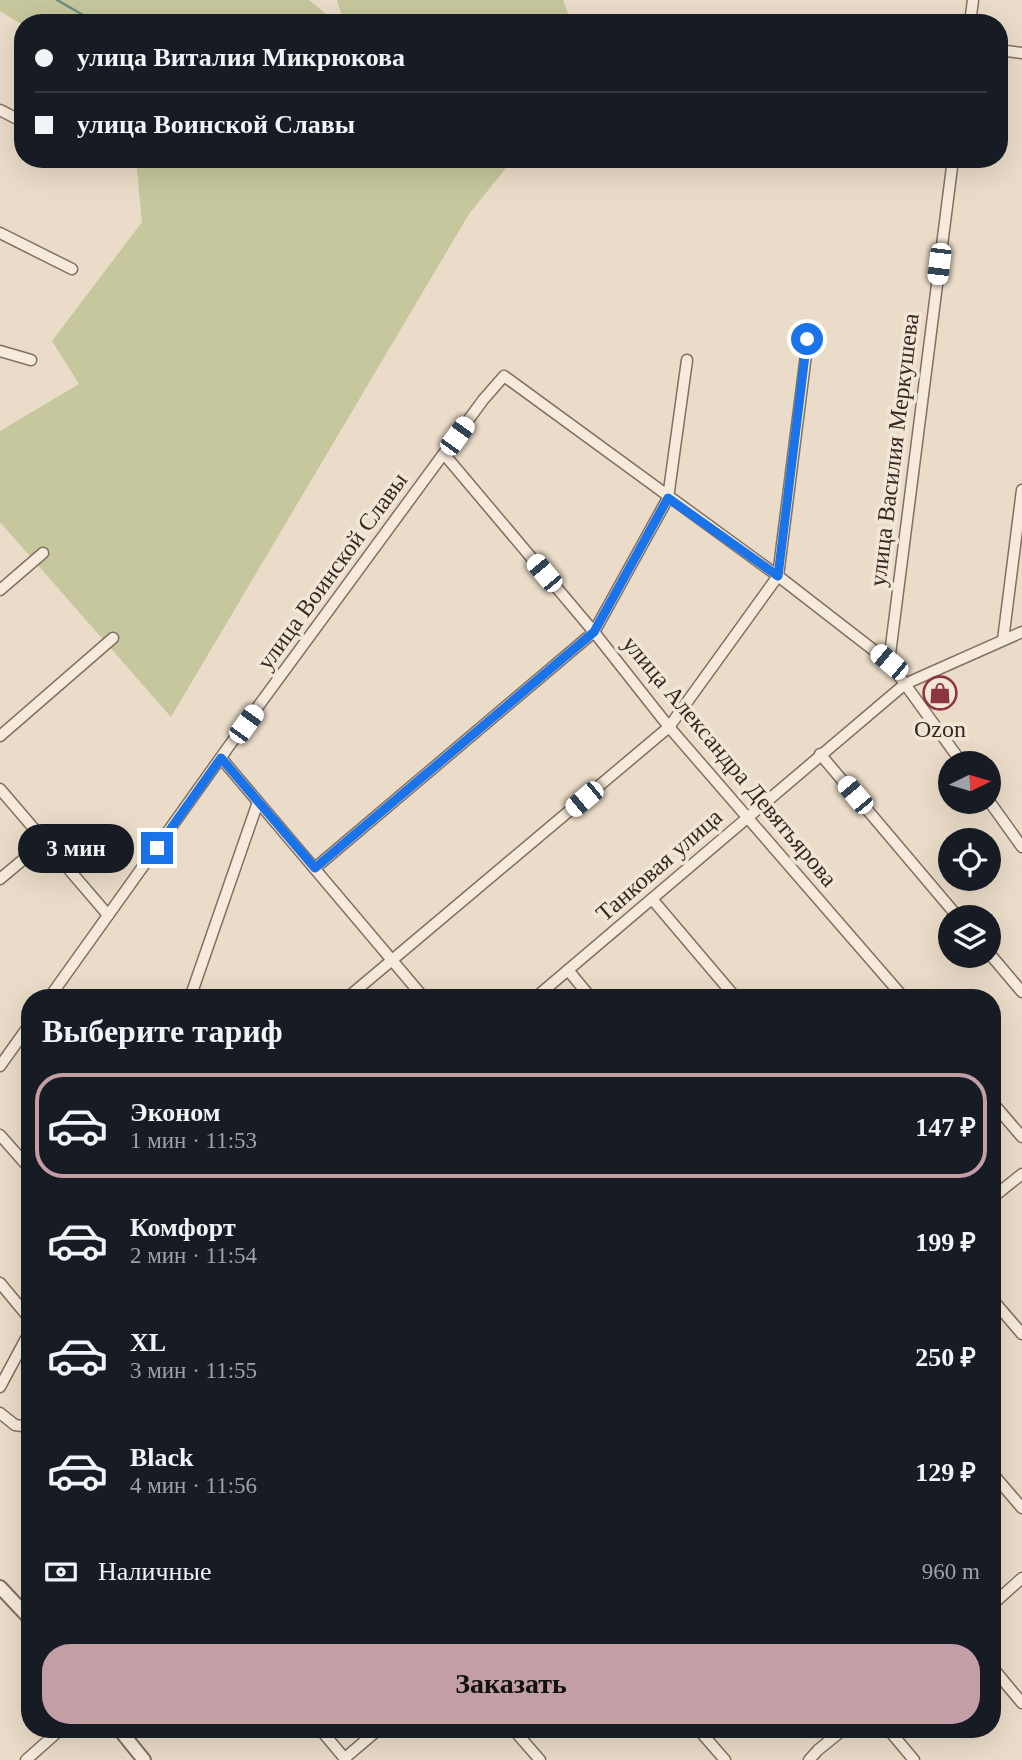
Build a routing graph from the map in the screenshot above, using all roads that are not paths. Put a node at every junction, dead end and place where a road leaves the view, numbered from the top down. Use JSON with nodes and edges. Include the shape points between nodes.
{"nodes":[{"id":1,"x":952,"y":168,"type":"edge"},
{"id":2,"x":0,"y":233,"type":"edge"},
{"id":3,"x":72,"y":269,"type":"dead end"},
{"id":4,"x":807,"y":339,"type":"dead end"},
{"id":5,"x":0,"y":351,"type":"edge"},
{"id":6,"x":31,"y":360,"type":"dead end"},
{"id":7,"x":687,"y":360,"type":"dead end"},
{"id":8,"x":444,"y":454,"type":"junction"},
{"id":9,"x":1022,"y":490,"type":"edge"},
{"id":10,"x":668,"y":498,"type":"junction"},
{"id":11,"x":43,"y":553,"type":"dead end"},
{"id":12,"x":778,"y":576,"type":"junction"},
{"id":13,"x":0,"y":590,"type":"edge"},
{"id":14,"x":594,"y":632,"type":"junction"},
{"id":15,"x":1020,"y":636,"type":"edge"},
{"id":16,"x":113,"y":638,"type":"dead end"},
{"id":17,"x":1003,"y":640,"type":"junction"},
{"id":18,"x":889,"y":662,"type":"junction"},
{"id":19,"x":905,"y":684,"type":"junction"},
{"id":20,"x":669,"y":727,"type":"junction"},
{"id":21,"x":0,"y":736,"type":"edge"},
{"id":22,"x":953,"y":751,"type":"edge"},
{"id":23,"x":820,"y":754,"type":"junction"},
{"id":24,"x":221,"y":758,"type":"junction"},
{"id":25,"x":0,"y":789,"type":"edge"},
{"id":26,"x":258,"y":802,"type":"junction"},
{"id":27,"x":998,"y":814,"type":"edge"},
{"id":28,"x":746,"y":817,"type":"junction"},
{"id":29,"x":44,"y":842,"type":"junction"},
{"id":30,"x":1022,"y":847,"type":"edge"},
{"id":31,"x":315,"y":868,"type":"junction"},
{"id":32,"x":0,"y":879,"type":"edge"},
{"id":33,"x":652,"y":899,"type":"junction"},
{"id":34,"x":948,"y":905,"type":"edge"},
{"id":35,"x":108,"y":915,"type":"junction"},
{"id":36,"x":391,"y":959,"type":"junction"},
{"id":37,"x":1001,"y":967,"type":"edge"},
{"id":38,"x":568,"y":971,"type":"junction"},
{"id":39,"x":55,"y":989,"type":"edge"},
{"id":40,"x":193,"y":989,"type":"edge"},
{"id":41,"x":356,"y":989,"type":"edge"},
{"id":42,"x":416,"y":989,"type":"edge"},
{"id":43,"x":546,"y":989,"type":"edge"},
{"id":44,"x":583,"y":989,"type":"edge"},
{"id":45,"x":728,"y":989,"type":"edge"},
{"id":46,"x":896,"y":989,"type":"edge"},
{"id":47,"x":1022,"y":992,"type":"edge"},
{"id":48,"x":21,"y":1037,"type":"edge"},
{"id":49,"x":0,"y":1066,"type":"edge"},
{"id":50,"x":1001,"y":1112,"type":"edge"},
{"id":51,"x":0,"y":1135,"type":"edge"},
{"id":52,"x":1022,"y":1137,"type":"edge"},
{"id":53,"x":21,"y":1160,"type":"edge"},
{"id":54,"x":1022,"y":1174,"type":"edge"},
{"id":55,"x":1001,"y":1191,"type":"edge"},
{"id":56,"x":0,"y":1283,"type":"edge"},
{"id":57,"x":21,"y":1308,"type":"edge"},
{"id":58,"x":1001,"y":1310,"type":"edge"},
{"id":59,"x":1022,"y":1334,"type":"edge"},
{"id":60,"x":21,"y":1348,"type":"edge"},
{"id":61,"x":0,"y":1387,"type":"edge"},
{"id":62,"x":0,"y":1413,"type":"edge"},
{"id":63,"x":21,"y":1426,"type":"edge"},
{"id":64,"x":1001,"y":1484,"type":"edge"},
{"id":65,"x":1022,"y":1508,"type":"edge"},
{"id":66,"x":1022,"y":1578,"type":"edge"},
{"id":67,"x":0,"y":1587,"type":"edge"},
{"id":68,"x":1001,"y":1597,"type":"edge"},
{"id":69,"x":21,"y":1609,"type":"edge"},
{"id":70,"x":1001,"y":1678,"type":"edge"},
{"id":71,"x":1022,"y":1703,"type":"edge"},
{"id":72,"x":51,"y":1738,"type":"edge"},
{"id":73,"x":126,"y":1738,"type":"edge"},
{"id":74,"x":328,"y":1738,"type":"edge"},
{"id":75,"x":369,"y":1738,"type":"edge"},
{"id":76,"x":521,"y":1738,"type":"edge"},
{"id":77,"x":706,"y":1738,"type":"edge"},
{"id":78,"x":833,"y":1738,"type":"edge"},
{"id":79,"x":896,"y":1738,"type":"edge"},
{"id":80,"x":345,"y":1759,"type":"edge"},
{"id":81,"x":26,"y":1760,"type":"edge"},
{"id":82,"x":144,"y":1760,"type":"edge"},
{"id":83,"x":540,"y":1760,"type":"edge"},
{"id":84,"x":725,"y":1760,"type":"edge"},
{"id":85,"x":809,"y":1760,"type":"edge"},
{"id":86,"x":914,"y":1760,"type":"edge"}],
"edges":[{"from":1,"to":18,"type":"street","name":"улица Василия Меркушева"},
{"from":2,"to":3,"type":"street"},
{"from":4,"to":12,"type":"street"},
{"from":5,"to":6,"type":"street"},
{"from":7,"to":10,"type":"street"},
{"from":8,"to":10,"type":"street","name":"улица Воинской Славы","via":[[504,376]]},
{"from":8,"to":14,"type":"street","name":"улица Александра Девятьярова"},
{"from":8,"to":24,"type":"street","name":"улица Воинской Славы"},
{"from":9,"to":17,"type":"street"},
{"from":10,"to":12,"type":"street"},
{"from":10,"to":14,"type":"street"},
{"from":11,"to":13,"type":"street"},
{"from":12,"to":18,"type":"street"},
{"from":12,"to":20,"type":"street"},
{"from":14,"to":20,"type":"street","name":"улица Александра Девятьярова"},
{"from":14,"to":31,"type":"street"},
{"from":15,"to":17,"type":"street","name":"Танковая улица"},
{"from":16,"to":21,"type":"street"},
{"from":17,"to":19,"type":"street","name":"Танковая улица"},
{"from":18,"to":19,"type":"street"},
{"from":19,"to":22,"type":"street"},
{"from":19,"to":23,"type":"street","name":"Танковая улица"},
{"from":20,"to":28,"type":"street","name":"улица Александра Девятьярова"},
{"from":20,"to":36,"type":"street"},
{"from":23,"to":28,"type":"street","name":"Танковая улица"},
{"from":23,"to":34,"type":"street"},
{"from":24,"to":26,"type":"street"},
{"from":24,"to":35,"type":"street","name":"улица Воинской Славы"},
{"from":25,"to":29,"type":"street"},
{"from":26,"to":31,"type":"street"},
{"from":26,"to":40,"type":"street"},
{"from":27,"to":30,"type":"street"},
{"from":28,"to":33,"type":"street","name":"Танковая улица"},
{"from":28,"to":46,"type":"street","name":"улица Александра Девятьярова"},
{"from":29,"to":32,"type":"street"},
{"from":29,"to":35,"type":"street"},
{"from":31,"to":36,"type":"street"},
{"from":33,"to":38,"type":"street","name":"Танковая улица"},
{"from":33,"to":45,"type":"street"},
{"from":35,"to":39,"type":"street","name":"улица Воинской Славы"},
{"from":36,"to":41,"type":"street"},
{"from":36,"to":42,"type":"street"},
{"from":37,"to":47,"type":"street"},
{"from":38,"to":43,"type":"street","name":"Танковая улица"},
{"from":38,"to":44,"type":"street"},
{"from":48,"to":49,"type":"street"},
{"from":50,"to":52,"type":"street"},
{"from":51,"to":53,"type":"street"},
{"from":54,"to":55,"type":"street"},
{"from":56,"to":57,"type":"street"},
{"from":58,"to":59,"type":"street"},
{"from":60,"to":61,"type":"street"},
{"from":62,"to":63,"type":"street"},
{"from":64,"to":65,"type":"street"},
{"from":66,"to":68,"type":"street"},
{"from":67,"to":69,"type":"street"},
{"from":70,"to":71,"type":"street"},
{"from":72,"to":81,"type":"street"},
{"from":73,"to":82,"type":"street"},
{"from":74,"to":80,"type":"street"},
{"from":75,"to":80,"type":"street"},
{"from":76,"to":83,"type":"street"},
{"from":77,"to":84,"type":"street"},
{"from":78,"to":85,"type":"street"},
{"from":79,"to":86,"type":"street"}]}
